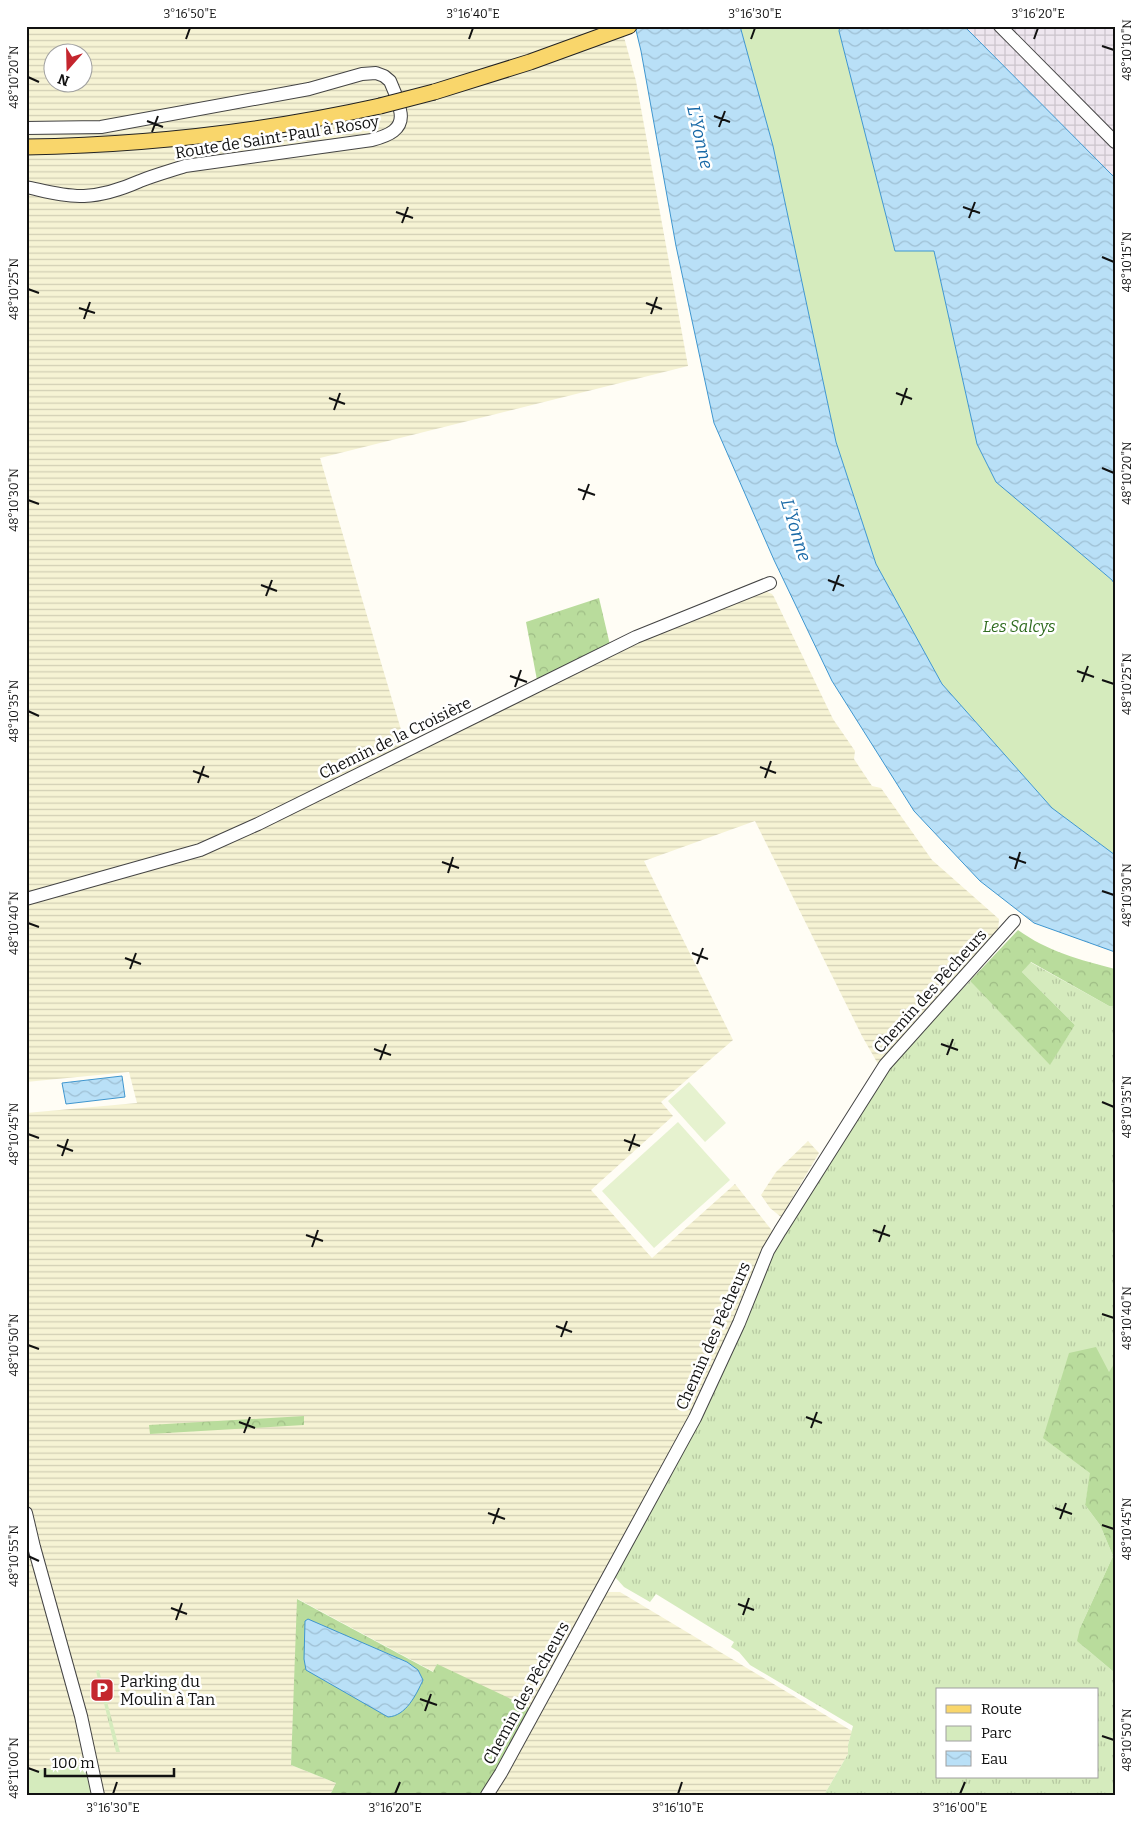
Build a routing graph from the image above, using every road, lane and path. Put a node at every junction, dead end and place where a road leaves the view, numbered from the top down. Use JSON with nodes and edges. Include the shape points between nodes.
{"nodes":[{"id":1,"x":629,"y":26,"type":"edge"},
{"id":2,"x":1000,"y":26,"type":"edge"},
{"id":3,"x":395,"y":93,"type":"dead end"},
{"id":4,"x":400,"y":110,"type":"dead end"},
{"id":5,"x":26,"y":128,"type":"edge"},
{"id":6,"x":1115,"y":142,"type":"edge"},
{"id":7,"x":26,"y":147,"type":"edge"},
{"id":8,"x":26,"y":186,"type":"edge"},
{"id":9,"x":770,"y":583,"type":"dead end"},
{"id":10,"x":26,"y":900,"type":"edge"},
{"id":11,"x":1014,"y":922,"type":"dead end"},
{"id":12,"x":26,"y":1513,"type":"edge"},
{"id":13,"x":98,"y":1795,"type":"edge"},
{"id":14,"x":487,"y":1795,"type":"edge"}],
"edges":[{"from":1,"to":7,"type":"main road","bridge":true,"via":[[521,65],[380,106],[212,136],[138,143]]},
{"from":2,"to":6,"type":"street"},
{"from":3,"to":5,"type":"street","via":[[390,81],[376,72],[309,89],[102,127]]},
{"from":4,"to":8,"type":"street","name":"Route de Saint-Paul à Rosoy","via":[[396,131],[372,140],[185,166],[104,194],[63,195]]},
{"from":9,"to":10,"type":"street","name":"Chemin de la Croisière","via":[[636,637],[200,850]]},
{"from":11,"to":14,"type":"street","name":"Chemin des Pêcheurs","via":[[885,1065],[768,1250],[695,1418]]},
{"from":12,"to":13,"type":"street","via":[[81,1716]]}]}
